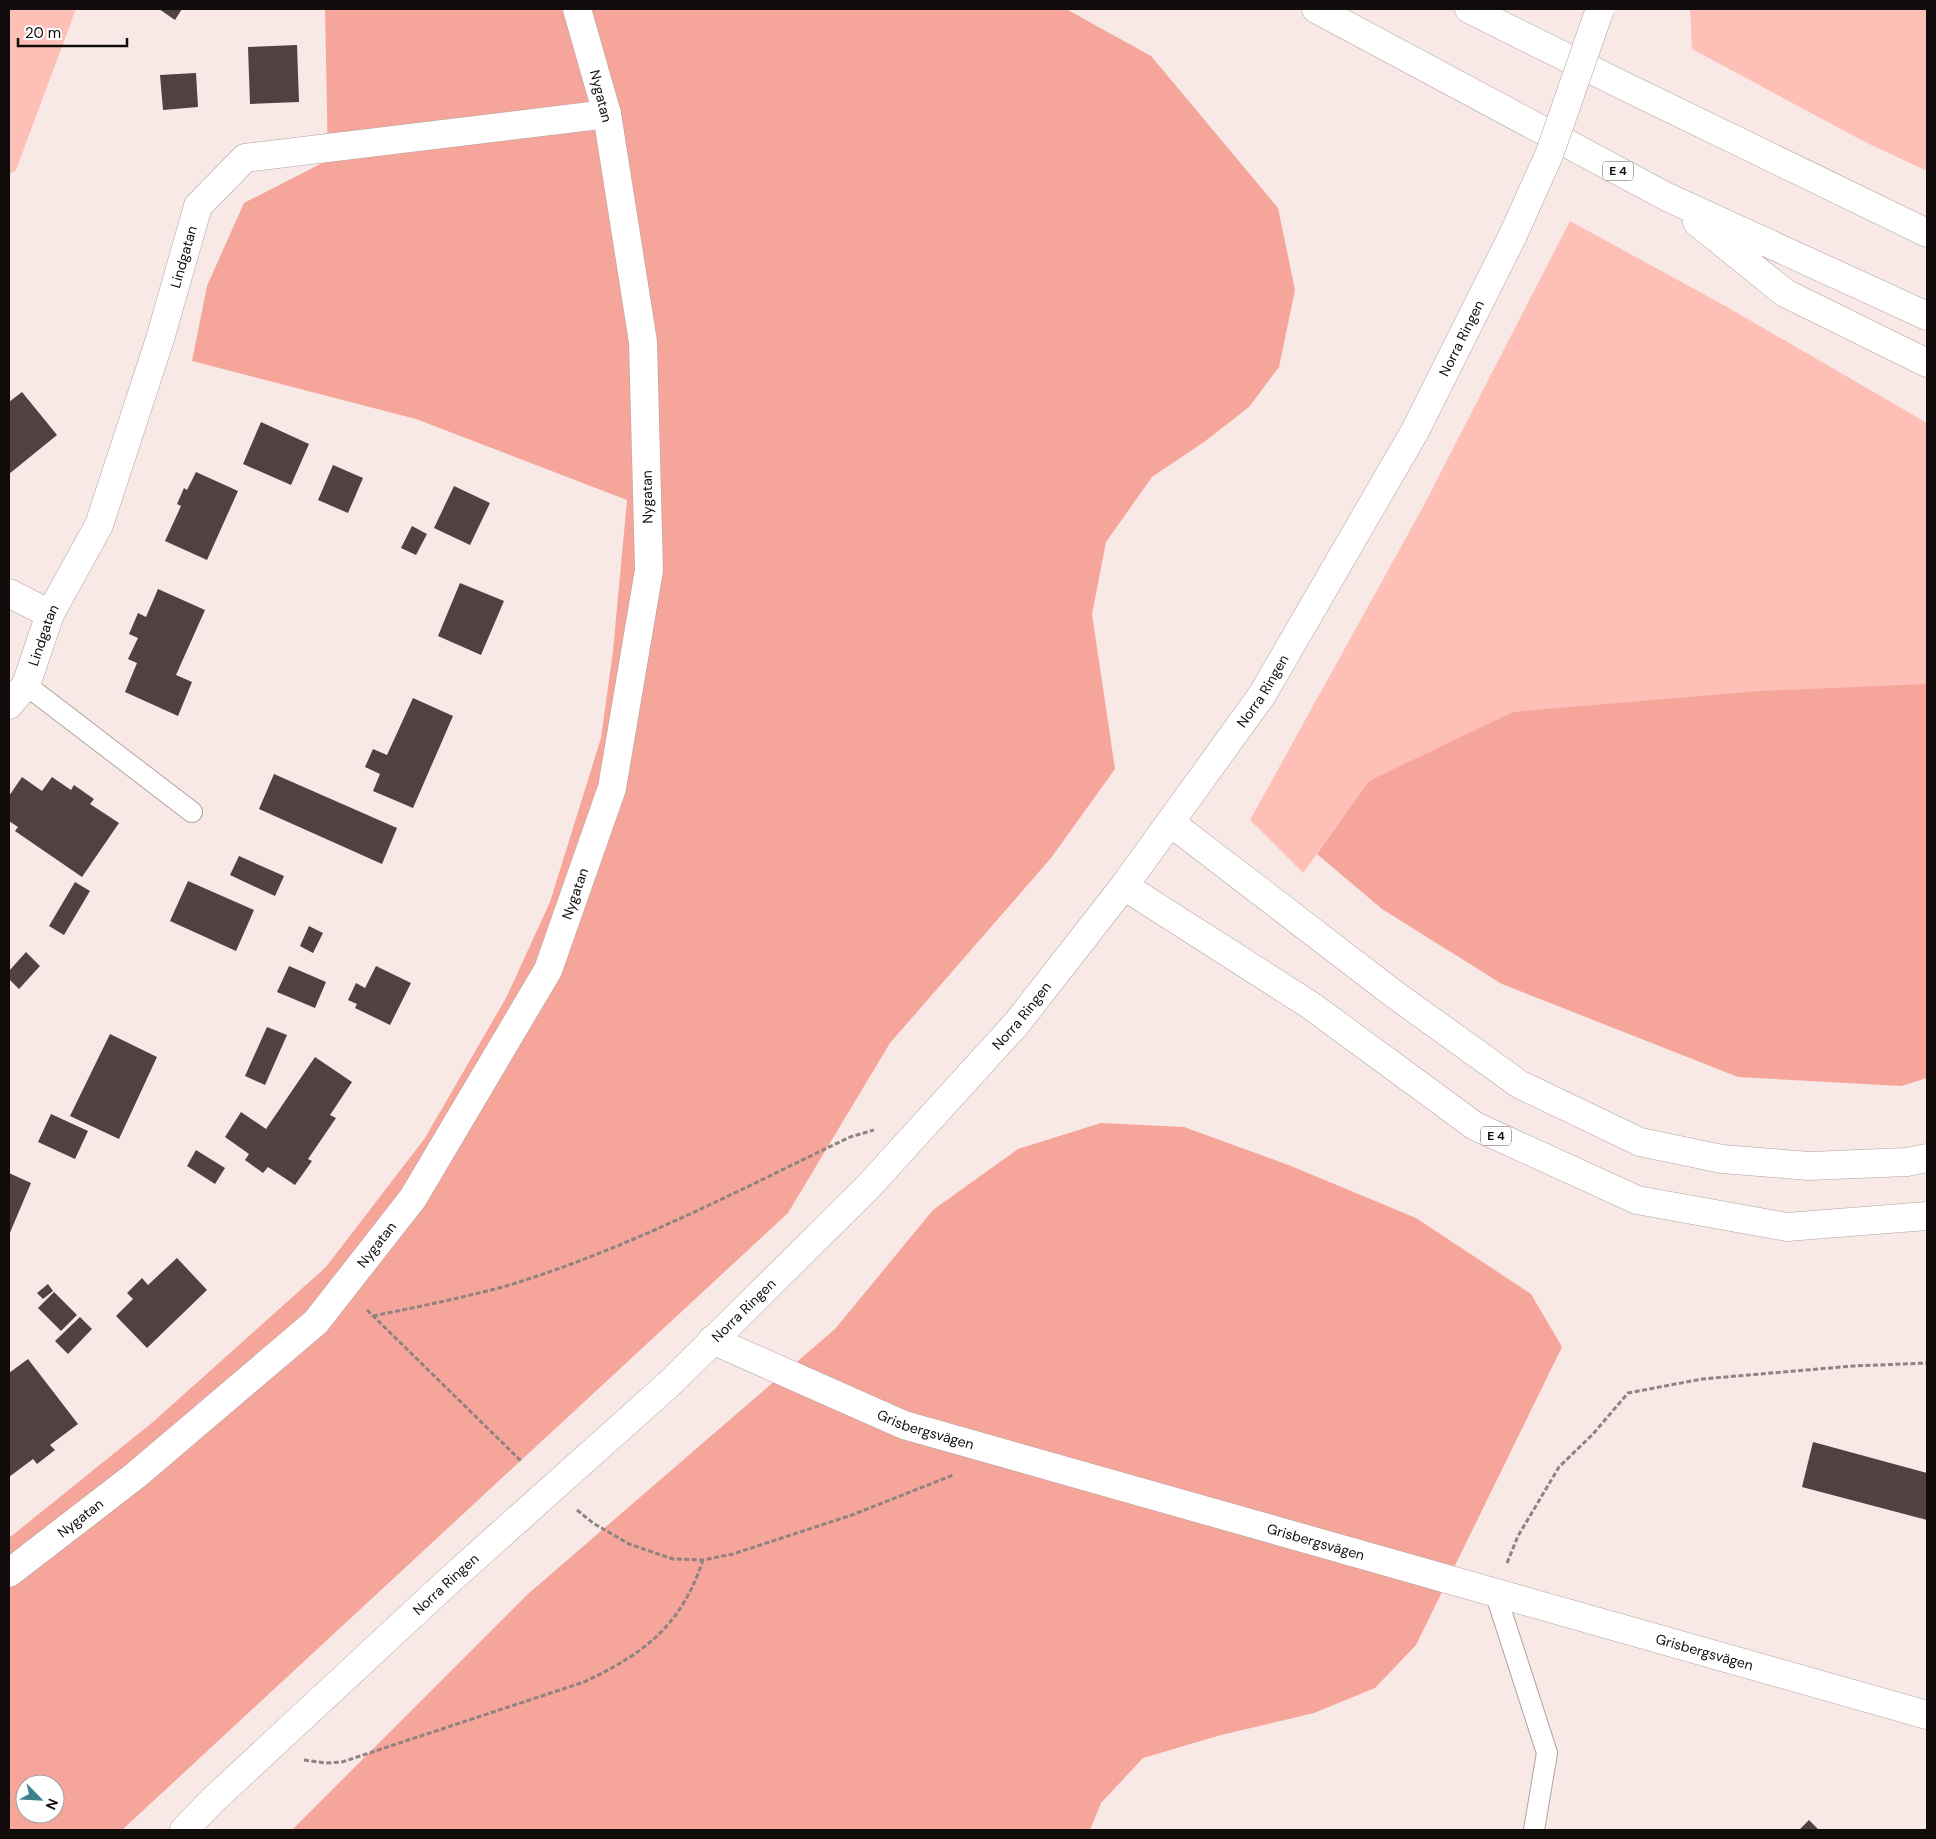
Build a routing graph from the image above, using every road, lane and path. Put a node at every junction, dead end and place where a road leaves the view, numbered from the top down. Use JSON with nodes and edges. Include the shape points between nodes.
{"nodes":[{"id":1,"x":577,"y":9,"type":"edge"},
{"id":2,"x":1316,"y":9,"type":"edge"},
{"id":3,"x":1600,"y":9,"type":"edge"},
{"id":4,"x":1476,"y":11,"type":"edge"},
{"id":5,"x":607,"y":114,"type":"junction"},
{"id":6,"x":1667,"y":197,"type":"junction"},
{"id":7,"x":1927,"y":233,"type":"edge"},
{"id":8,"x":1927,"y":316,"type":"edge"},
{"id":9,"x":1927,"y":364,"type":"edge"},
{"id":10,"x":9,"y":593,"type":"edge"},
{"id":11,"x":50,"y":614,"type":"junction"},
{"id":12,"x":17,"y":695,"type":"edge"},
{"id":13,"x":192,"y":812,"type":"dead end"},
{"id":14,"x":1171,"y":823,"type":"junction"},
{"id":15,"x":1124,"y":886,"type":"junction"},
{"id":16,"x":917,"y":1132,"type":"junction"},
{"id":17,"x":1927,"y":1158,"type":"edge"},
{"id":18,"x":1927,"y":1216,"type":"edge"},
{"id":19,"x":344,"y":1287,"type":"junction"},
{"id":20,"x":373,"y":1316,"type":"junction"},
{"id":21,"x":712,"y":1340,"type":"junction"},
{"id":22,"x":1927,"y":1363,"type":"edge"},
{"id":23,"x":998,"y":1452,"type":"junction"},
{"id":24,"x":522,"y":1462,"type":"dead end"},
{"id":25,"x":576,"y":1510,"type":"dead end"},
{"id":26,"x":703,"y":1560,"type":"junction"},
{"id":27,"x":9,"y":1573,"type":"edge"},
{"id":28,"x":1495,"y":1592,"type":"junction"},
{"id":29,"x":1927,"y":1715,"type":"edge"},
{"id":30,"x":267,"y":1749,"type":"junction"},
{"id":31,"x":184,"y":1830,"type":"edge"},
{"id":32,"x":1534,"y":1830,"type":"edge"}],
"edges":[{"from":1,"to":5,"type":"main road","name":"Nygatan"},
{"from":2,"to":6,"type":"main road","number":"E 4"},
{"from":3,"to":14,"type":"main road","name":"Norra Ringen","bridge":true,"via":[[1549,155],[1513,235],[1415,431],[1262,695]]},
{"from":4,"to":7,"type":"main road"},
{"from":5,"to":11,"type":"main road","name":"Lindgatan","via":[[245,158],[198,206],[160,339],[100,525]]},
{"from":5,"to":19,"type":"main road","name":"Nygatan","via":[[643,342],[649,570],[612,788],[548,970],[413,1198]]},
{"from":6,"to":8,"type":"main road","number":"E 4"},
{"from":6,"to":9,"type":"main road","number":"E 4","via":[[1785,292]]},
{"from":10,"to":11,"type":"main road"},
{"from":11,"to":12,"type":"main road","name":"Lindgatan"},
{"from":12,"to":13,"type":"lane"},
{"from":14,"to":15,"type":"main road","name":"Norra Ringen"},
{"from":14,"to":17,"type":"main road","via":[[1394,994],[1518,1084],[1640,1142],[1722,1160],[1809,1166],[1907,1162]]},
{"from":15,"to":16,"type":"main road","name":"Norra Ringen","via":[[1017,1023]]},
{"from":15,"to":18,"type":"main road","number":"E 4","via":[[1310,1005],[1475,1126],[1637,1200],[1787,1227]]},
{"from":16,"to":20,"type":"path","via":[[883,1128],[867,1131],[643,1236],[588,1257],[506,1286]]},
{"from":16,"to":21,"type":"main road","name":"Norra Ringen","via":[[868,1187]]},
{"from":19,"to":20,"type":"path"},
{"from":19,"to":27,"type":"main road","name":"Nygatan","via":[[316,1322],[136,1475]]},
{"from":20,"to":24,"type":"path"},
{"from":21,"to":23,"type":"main road","name":"Grisbergsvägen","via":[[904,1425]]},
{"from":21,"to":30,"type":"main road","name":"Norra Ringen","via":[[669,1384]]},
{"from":22,"to":28,"type":"path","via":[[1702,1378],[1628,1394],[1560,1467],[1518,1536]]},
{"from":23,"to":26,"type":"path","via":[[955,1474],[852,1514],[733,1554]]},
{"from":23,"to":28,"type":"main road","name":"Grisbergsvägen"},
{"from":25,"to":26,"type":"path","via":[[629,1544],[674,1559]]},
{"from":26,"to":30,"type":"path","via":[[688,1597],[666,1628],[632,1657],[584,1682],[342,1762],[303,1760]]},
{"from":28,"to":29,"type":"main road","name":"Grisbergsvägen"},
{"from":28,"to":32,"type":"lane","via":[[1547,1753]]},
{"from":30,"to":31,"type":"main road","name":"Norra Ringen"}]}
